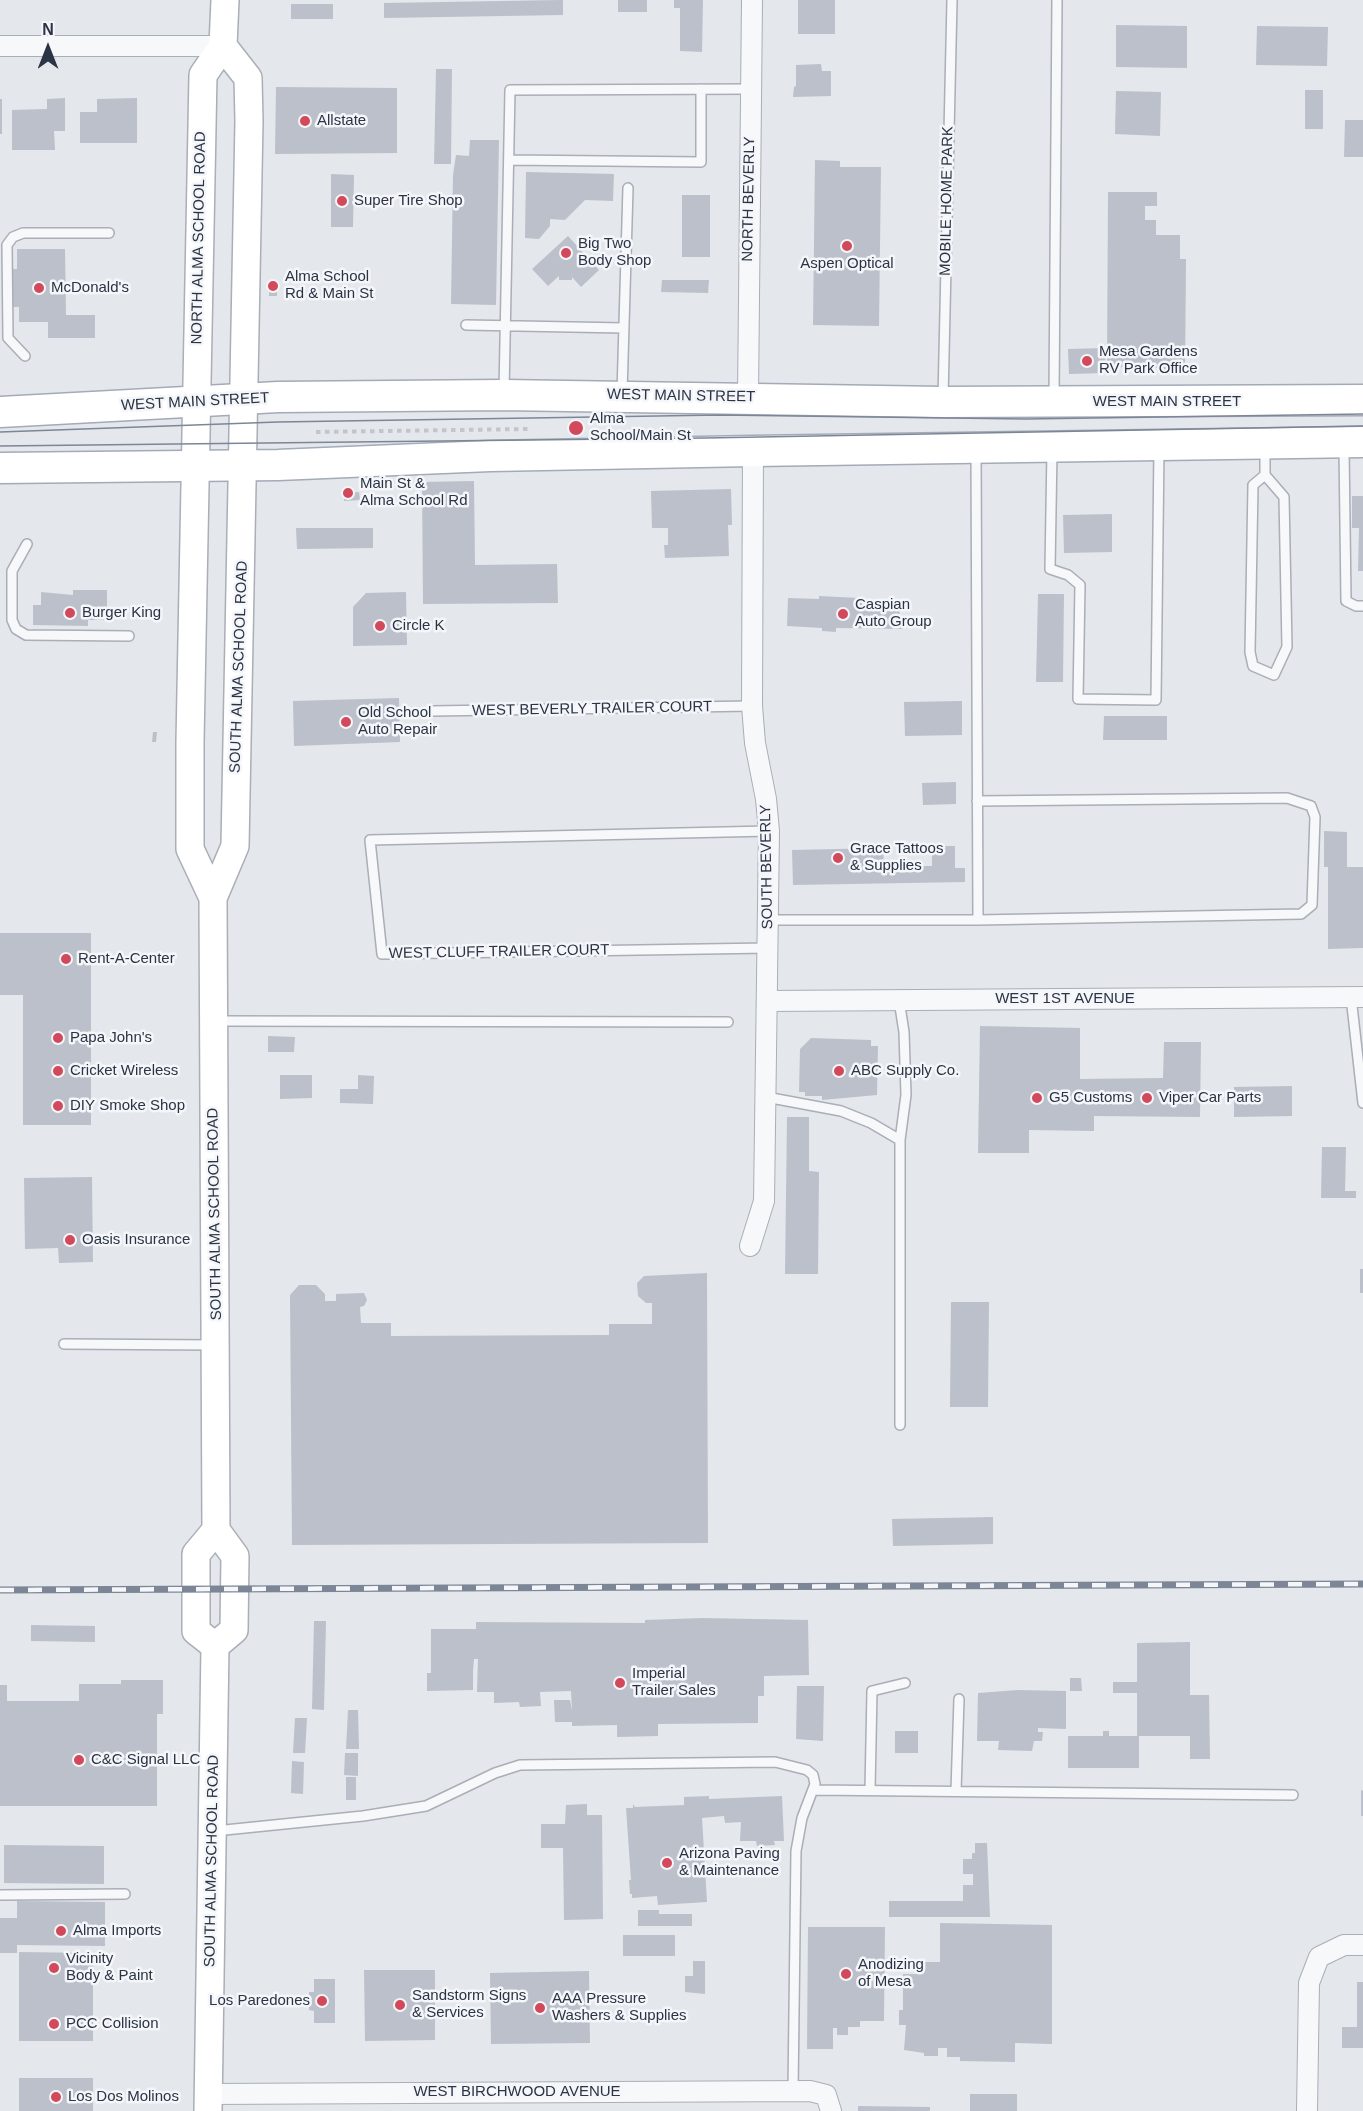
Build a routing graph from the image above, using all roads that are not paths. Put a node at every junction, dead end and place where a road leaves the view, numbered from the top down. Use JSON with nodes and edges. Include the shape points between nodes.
{"nodes":[{"id":1,"x":225,"y":0,"type":"edge"},
{"id":2,"x":752,"y":0,"type":"edge"},
{"id":3,"x":952,"y":0,"type":"edge"},
{"id":4,"x":1058,"y":0,"type":"edge"},
{"id":5,"x":0,"y":46,"type":"edge"},
{"id":6,"x":223,"y":46,"type":"junction"},
{"id":7,"x":701,"y":88,"type":"junction"},
{"id":8,"x":751,"y":88,"type":"junction"},
{"id":9,"x":509,"y":160,"type":"junction"},
{"id":10,"x":628,"y":188,"type":"dead end"},
{"id":11,"x":109,"y":233,"type":"dead end"},
{"id":12,"x":466,"y":325,"type":"dead end"},
{"id":13,"x":505,"y":326,"type":"junction"},
{"id":14,"x":624,"y":327,"type":"junction"},
{"id":15,"x":24,"y":356,"type":"dead end"},
{"id":16,"x":504,"y":395,"type":"junction"},
{"id":17,"x":622,"y":396,"type":"junction"},
{"id":18,"x":748,"y":397,"type":"junction"},
{"id":19,"x":245,"y":399,"type":"junction"},
{"id":20,"x":1363,"y":400,"type":"edge"},
{"id":21,"x":195,"y":402,"type":"junction"},
{"id":22,"x":943,"y":402,"type":"junction"},
{"id":23,"x":1054,"y":403,"type":"junction"},
{"id":24,"x":0,"y":412,"type":"edge"},
{"id":25,"x":195,"y":436,"type":"joint"},
{"id":26,"x":1354,"y":442,"type":"edge"},
{"id":27,"x":1265,"y":444,"type":"junction"},
{"id":28,"x":1160,"y":445,"type":"junction"},
{"id":29,"x":1052,"y":447,"type":"junction"},
{"id":30,"x":976,"y":448,"type":"junction"},
{"id":31,"x":753,"y":451,"type":"junction"},
{"id":32,"x":244,"y":465,"type":"junction"},
{"id":33,"x":194,"y":466,"type":"junction"},
{"id":34,"x":0,"y":468,"type":"edge"},
{"id":35,"x":1265,"y":475,"type":"junction"},
{"id":36,"x":27,"y":544,"type":"dead end"},
{"id":37,"x":1363,"y":606,"type":"edge"},
{"id":38,"x":129,"y":636,"type":"dead end"},
{"id":39,"x":752,"y":706,"type":"junction"},
{"id":40,"x":432,"y":711,"type":"dead end"},
{"id":41,"x":977,"y":801,"type":"junction"},
{"id":42,"x":769,"y":831,"type":"junction"},
{"id":43,"x":213,"y":898,"type":"junction"},
{"id":44,"x":767,"y":920,"type":"junction"},
{"id":45,"x":978,"y":920,"type":"junction"},
{"id":46,"x":768,"y":948,"type":"junction"},
{"id":47,"x":1357,"y":997,"type":"edge"},
{"id":48,"x":898,"y":1000,"type":"junction"},
{"id":49,"x":767,"y":1001,"type":"junction"},
{"id":50,"x":212,"y":1021,"type":"junction"},
{"id":51,"x":728,"y":1022,"type":"dead end"},
{"id":52,"x":766,"y":1097,"type":"junction"},
{"id":53,"x":1363,"y":1103,"type":"edge"},
{"id":54,"x":900,"y":1140,"type":"junction"},
{"id":55,"x":750,"y":1246,"type":"dead end"},
{"id":56,"x":64,"y":1344,"type":"dead end"},
{"id":57,"x":217,"y":1345,"type":"junction"},
{"id":58,"x":900,"y":1425,"type":"dead end"},
{"id":59,"x":216,"y":1530,"type":"junction"},
{"id":60,"x":215,"y":1646,"type":"junction"},
{"id":61,"x":905,"y":1683,"type":"dead end"},
{"id":62,"x":959,"y":1699,"type":"dead end"},
{"id":63,"x":813,"y":1790,"type":"junction"},
{"id":64,"x":870,"y":1790,"type":"junction"},
{"id":65,"x":956,"y":1791,"type":"junction"},
{"id":66,"x":1293,"y":1795,"type":"dead end"},
{"id":67,"x":212,"y":1832,"type":"junction"},
{"id":68,"x":125,"y":1894,"type":"dead end"},
{"id":69,"x":0,"y":1895,"type":"edge"},
{"id":70,"x":1363,"y":1945,"type":"edge"},
{"id":71,"x":793,"y":2091,"type":"junction"},
{"id":72,"x":208,"y":2102,"type":"edge"},
{"id":73,"x":828,"y":2103,"type":"edge"},
{"id":74,"x":1307,"y":2111,"type":"edge"}],
"edges":[{"from":1,"to":6,"type":"main road"},
{"from":2,"to":8,"type":"street","name":"NORTH BEVERLY"},
{"from":3,"to":22,"type":"lane","name":"MOBILE HOME PARK"},
{"from":4,"to":23,"type":"lane"},
{"from":5,"to":6,"type":"street"},
{"from":6,"to":19,"type":"main road","via":[[248,78]]},
{"from":6,"to":21,"type":"main road","name":"NORTH ALMA SCHOOL ROAD","via":[[203,75]]},
{"from":7,"to":8,"type":"lane"},
{"from":7,"to":9,"type":"lane","via":[[510,90]]},
{"from":7,"to":9,"type":"lane","via":[[700,162]]},
{"from":8,"to":18,"type":"street","name":"NORTH BEVERLY"},
{"from":9,"to":13,"type":"lane"},
{"from":10,"to":14,"type":"lane"},
{"from":11,"to":15,"type":"lane","via":[[23,233],[7,245],[8,338]]},
{"from":12,"to":13,"type":"lane"},
{"from":13,"to":14,"type":"lane"},
{"from":13,"to":16,"type":"lane"},
{"from":14,"to":17,"type":"lane"},
{"from":16,"to":17,"type":"main road","name":"WEST MAIN STREET"},
{"from":16,"to":19,"type":"main road","name":"WEST MAIN STREET"},
{"from":17,"to":18,"type":"main road","name":"WEST MAIN STREET"},
{"from":18,"to":22,"type":"main road","name":"WEST MAIN STREET"},
{"from":19,"to":21,"type":"main road","name":"WEST MAIN STREET"},
{"from":19,"to":32,"type":"main road","name":"SOUTH ALMA SCHOOL ROAD"},
{"from":20,"to":23,"type":"main road","name":"WEST MAIN STREET"},
{"from":21,"to":24,"type":"main road","name":"WEST MAIN STREET"},
{"from":21,"to":25,"type":"main road","name":"NORTH ALMA SCHOOL ROAD"},
{"from":22,"to":23,"type":"main road","name":"WEST MAIN STREET"},
{"from":25,"to":33,"type":"main road","name":"SOUTH ALMA SCHOOL ROAD"},
{"from":26,"to":27,"type":"main road"},
{"from":26,"to":37,"type":"lane","via":[[1346,601]]},
{"from":27,"to":28,"type":"main road"},
{"from":27,"to":35,"type":"lane"},
{"from":28,"to":29,"type":"main road"},
{"from":28,"to":29,"type":"lane","via":[[1156,700],[1078,699],[1080,585],[1068,575],[1050,569]]},
{"from":29,"to":30,"type":"main road"},
{"from":30,"to":31,"type":"main road"},
{"from":30,"to":41,"type":"lane"},
{"from":31,"to":32,"type":"main road"},
{"from":31,"to":39,"type":"street","name":"SOUTH BEVERLY"},
{"from":32,"to":33,"type":"main road"},
{"from":32,"to":43,"type":"main road","name":"SOUTH ALMA SCHOOL ROAD","via":[[235,846]]},
{"from":33,"to":34,"type":"main road"},
{"from":33,"to":43,"type":"main road","name":"SOUTH ALMA SCHOOL ROAD","via":[[190,849]]},
{"from":35,"to":35,"type":"lane","via":[[1253,485],[1250,652],[1253,666],[1274,675],[1287,647],[1284,496]]},
{"from":36,"to":38,"type":"lane","via":[[12,571],[12,620],[16,629],[26,635]]},
{"from":39,"to":40,"type":"lane","name":"WEST BEVERLY TRAILER COURT"},
{"from":39,"to":42,"type":"street","name":"SOUTH BEVERLY"},
{"from":41,"to":45,"type":"lane"},
{"from":41,"to":45,"type":"lane","via":[[1287,798],[1311,806],[1315,817],[1312,905],[1301,914]]},
{"from":42,"to":44,"type":"street","name":"SOUTH BEVERLY"},
{"from":42,"to":46,"type":"lane","name":"WEST CLUFF TRAILER COURT","via":[[370,840],[381,954]]},
{"from":43,"to":50,"type":"main road","name":"SOUTH ALMA SCHOOL ROAD"},
{"from":44,"to":45,"type":"lane"},
{"from":44,"to":46,"type":"street","name":"SOUTH BEVERLY"},
{"from":46,"to":49,"type":"street","name":"SOUTH BEVERLY"},
{"from":47,"to":48,"type":"street","name":"WEST 1ST AVENUE"},
{"from":47,"to":53,"type":"lane"},
{"from":48,"to":49,"type":"street","name":"WEST 1ST AVENUE"},
{"from":48,"to":54,"type":"lane","via":[[904,1032],[906,1095]]},
{"from":49,"to":52,"type":"street","name":"SOUTH BEVERLY"},
{"from":50,"to":51,"type":"lane"},
{"from":50,"to":57,"type":"main road","name":"SOUTH ALMA SCHOOL ROAD"},
{"from":52,"to":54,"type":"lane","via":[[842,1111]]},
{"from":52,"to":55,"type":"street","name":"SOUTH BEVERLY","via":[[764,1201]]},
{"from":54,"to":58,"type":"lane"},
{"from":56,"to":57,"type":"lane"},
{"from":57,"to":59,"type":"main road","name":"SOUTH ALMA SCHOOL ROAD"},
{"from":59,"to":60,"type":"main road","via":[[235,1556],[235,1588],[234,1630]]},
{"from":59,"to":60,"type":"main road","via":[[196,1554],[196,1631]]},
{"from":60,"to":67,"type":"main road","name":"SOUTH ALMA SCHOOL ROAD"},
{"from":61,"to":64,"type":"lane","via":[[872,1691]]},
{"from":62,"to":65,"type":"lane"},
{"from":63,"to":64,"type":"lane"},
{"from":63,"to":67,"type":"lane","via":[[813,1775],[775,1761],[520,1765],[426,1806]]},
{"from":63,"to":71,"type":"lane","via":[[802,1818],[796,1851]]},
{"from":64,"to":65,"type":"lane"},
{"from":65,"to":66,"type":"lane"},
{"from":67,"to":72,"type":"main road","name":"SOUTH ALMA SCHOOL ROAD"},
{"from":68,"to":69,"type":"lane"},
{"from":70,"to":74,"type":"street","via":[[1344,1945],[1319,1957],[1309,1983]]},
{"from":71,"to":72,"type":"street","name":"WEST BIRCHWOOD AVENUE"},
{"from":71,"to":73,"type":"street","name":"WEST BIRCHWOOD AVENUE","via":[[810,2091]]}]}
